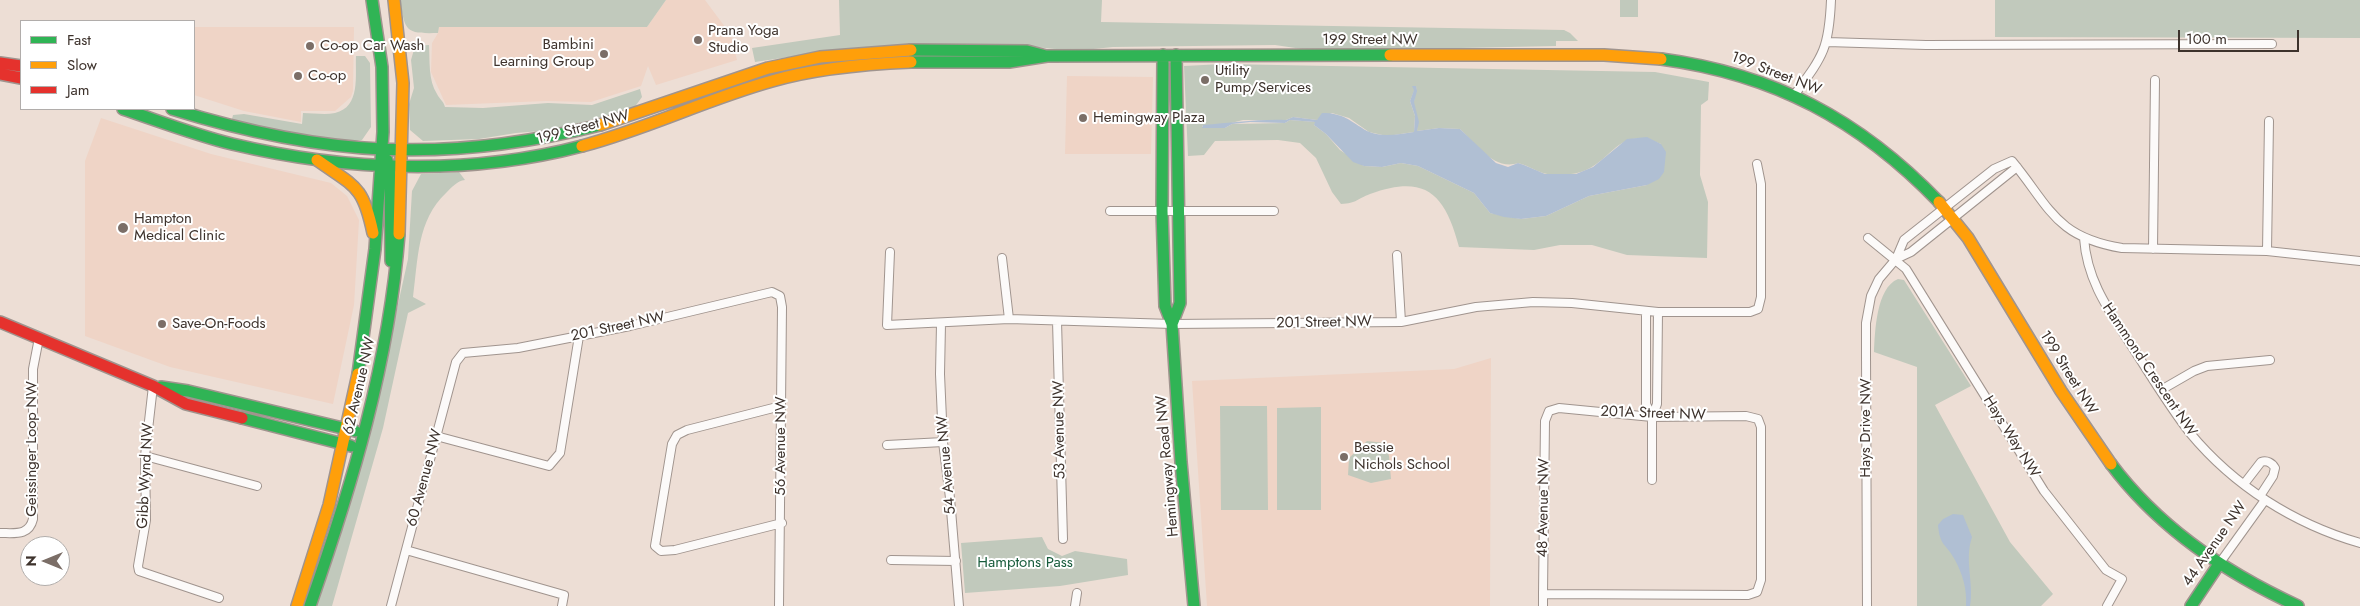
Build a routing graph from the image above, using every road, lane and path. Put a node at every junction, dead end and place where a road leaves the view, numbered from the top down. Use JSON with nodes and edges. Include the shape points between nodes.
{"nodes":[{"id":1,"x":372,"y":0,"type":"edge"},
{"id":2,"x":394,"y":0,"type":"edge"},
{"id":3,"x":1831,"y":0,"type":"edge"},
{"id":4,"x":1827,"y":42,"type":"junction"},
{"id":5,"x":2272,"y":44,"type":"dead end"},
{"id":6,"x":1163,"y":55,"type":"junction"},
{"id":7,"x":1176,"y":55,"type":"junction"},
{"id":8,"x":1047,"y":56,"type":"junction"},
{"id":9,"x":0,"y":63,"type":"edge"},
{"id":10,"x":20,"y":66,"type":"edge"},
{"id":11,"x":0,"y":74,"type":"edge"},
{"id":12,"x":20,"y":78,"type":"edge"},
{"id":13,"x":2155,"y":80,"type":"dead end"},
{"id":14,"x":1795,"y":94,"type":"junction"},
{"id":15,"x":126,"y":110,"type":"edge"},
{"id":16,"x":175,"y":110,"type":"edge"},
{"id":17,"x":2269,"y":121,"type":"dead end"},
{"id":18,"x":381,"y":150,"type":"junction"},
{"id":19,"x":403,"y":150,"type":"junction"},
{"id":20,"x":317,"y":160,"type":"junction"},
{"id":21,"x":1757,"y":164,"type":"dead end"},
{"id":22,"x":2015,"y":164,"type":"junction"},
{"id":23,"x":385,"y":165,"type":"junction"},
{"id":24,"x":402,"y":166,"type":"junction"},
{"id":25,"x":1944,"y":207,"type":"junction"},
{"id":26,"x":1110,"y":211,"type":"dead end"},
{"id":27,"x":1162,"y":211,"type":"junction"},
{"id":28,"x":1178,"y":211,"type":"junction"},
{"id":29,"x":1274,"y":211,"type":"dead end"},
{"id":30,"x":1953,"y":218,"type":"junction"},
{"id":31,"x":1868,"y":238,"type":"dead end"},
{"id":32,"x":2084,"y":238,"type":"junction"},
{"id":33,"x":376,"y":244,"type":"junction"},
{"id":34,"x":2153,"y":249,"type":"junction"},
{"id":35,"x":2267,"y":251,"type":"junction"},
{"id":36,"x":890,"y":252,"type":"dead end"},
{"id":37,"x":1397,"y":255,"type":"dead end"},
{"id":38,"x":1002,"y":258,"type":"dead end"},
{"id":39,"x":1896,"y":259,"type":"junction"},
{"id":40,"x":2360,"y":261,"type":"edge"},
{"id":41,"x":395,"y":283,"type":"junction"},
{"id":42,"x":772,"y":292,"type":"joint"},
{"id":43,"x":1646,"y":311,"type":"junction"},
{"id":44,"x":1658,"y":312,"type":"junction"},
{"id":45,"x":1009,"y":319,"type":"junction"},
{"id":46,"x":1057,"y":321,"type":"junction"},
{"id":47,"x":0,"y":322,"type":"edge"},
{"id":48,"x":1402,"y":322,"type":"junction"},
{"id":49,"x":941,"y":324,"type":"junction"},
{"id":50,"x":1172,"y":324,"type":"junction"},
{"id":51,"x":579,"y":336,"type":"junction"},
{"id":52,"x":39,"y":338,"type":"junction"},
{"id":53,"x":463,"y":353,"type":"joint"},
{"id":54,"x":2270,"y":360,"type":"dead end"},
{"id":55,"x":153,"y":386,"type":"junction"},
{"id":56,"x":2161,"y":390,"type":"junction"},
{"id":57,"x":780,"y":406,"type":"junction"},
{"id":58,"x":1549,"y":411,"type":"joint"},
{"id":59,"x":1652,"y":417,"type":"junction"},
{"id":60,"x":349,"y":429,"type":"junction"},
{"id":61,"x":364,"y":433,"type":"junction"},
{"id":62,"x":436,"y":436,"type":"junction"},
{"id":63,"x":943,"y":442,"type":"junction"},
{"id":64,"x":345,"y":445,"type":"junction"},
{"id":65,"x":887,"y":445,"type":"dead end"},
{"id":66,"x":360,"y":448,"type":"junction"},
{"id":67,"x":145,"y":456,"type":"junction"},
{"id":68,"x":1652,"y":480,"type":"dead end"},
{"id":69,"x":2244,"y":484,"type":"junction"},
{"id":70,"x":257,"y":486,"type":"dead end"},
{"id":71,"x":2262,"y":498,"type":"junction"},
{"id":72,"x":782,"y":523,"type":"junction"},
{"id":73,"x":0,"y":533,"type":"edge"},
{"id":74,"x":1062,"y":540,"type":"dead end"},
{"id":75,"x":2360,"y":543,"type":"edge"},
{"id":76,"x":406,"y":550,"type":"junction"},
{"id":77,"x":891,"y":560,"type":"dead end"},
{"id":78,"x":956,"y":561,"type":"junction"},
{"id":79,"x":2219,"y":564,"type":"junction"},
{"id":80,"x":1077,"y":594,"type":"dead end"},
{"id":81,"x":1543,"y":594,"type":"junction"},
{"id":82,"x":219,"y":598,"type":"dead end"},
{"id":83,"x":297,"y":606,"type":"edge"},
{"id":84,"x":310,"y":606,"type":"edge"},
{"id":85,"x":391,"y":606,"type":"edge"},
{"id":86,"x":562,"y":606,"type":"edge"},
{"id":87,"x":779,"y":606,"type":"edge"},
{"id":88,"x":959,"y":606,"type":"edge"},
{"id":89,"x":1075,"y":606,"type":"edge"},
{"id":90,"x":1194,"y":606,"type":"edge"},
{"id":91,"x":1543,"y":606,"type":"edge"},
{"id":92,"x":1867,"y":606,"type":"edge"},
{"id":93,"x":2107,"y":606,"type":"edge"},
{"id":94,"x":2191,"y":606,"type":"edge"},
{"id":95,"x":2298,"y":606,"type":"edge"}],
"edges":[{"from":1,"to":18,"type":"main road","via":[[382,70]]},
{"from":2,"to":19,"type":"main road","via":[[402,41]]},
{"from":3,"to":4,"type":"street"},
{"from":4,"to":5,"type":"street","via":[[1918,45]]},
{"from":4,"to":14,"type":"street","via":[[1821,57]]},
{"from":6,"to":7,"type":"main road","name":"199 Street NW"},
{"from":6,"to":8,"type":"main road","name":"199 Street NW"},
{"from":6,"to":27,"type":"main road","name":"Hemingway Road NW"},
{"from":7,"to":14,"type":"main road","name":"199 Street NW","via":[[1613,55],[1695,64],[1731,72]]},
{"from":7,"to":28,"type":"main road","name":"Hemingway Road NW"},
{"from":8,"to":19,"type":"main road","name":"199 Street NW","via":[[1028,51],[869,52],[815,57],[770,66],[572,132],[496,146]]},
{"from":8,"to":24,"type":"main road","name":"199 Street NW","via":[[1028,62],[942,61],[845,67],[796,75],[772,80],[613,138],[576,148],[498,162]]},
{"from":9,"to":10,"type":"main road"},
{"from":11,"to":12,"type":"main road"},
{"from":13,"to":34,"type":"street"},
{"from":14,"to":25,"type":"main road","name":"199 Street NW","via":[[1828,110],[1889,153]]},
{"from":15,"to":20,"type":"main road","name":"199 Street NW","via":[[231,144]]},
{"from":16,"to":18,"type":"main road","name":"199 Street NW","via":[[283,139]]},
{"from":17,"to":35,"type":"street"},
{"from":18,"to":19,"type":"main road","name":"199 Street NW"},
{"from":18,"to":23,"type":"main road"},
{"from":19,"to":24,"type":"main road","name":"62 Avenue NW"},
{"from":20,"to":23,"type":"main road","name":"199 Street NW"},
{"from":20,"to":33,"type":"main road","via":[[352,183],[362,195]]},
{"from":21,"to":44,"type":"street","name":"201 Street NW","via":[[1761,184],[1761,297],[1758,309],[1750,312]]},
{"from":22,"to":25,"type":"street","name":"Hays Drive NW","via":[[1994,169]]},
{"from":22,"to":30,"type":"street","name":"Hays Drive NW"},
{"from":22,"to":32,"type":"street","via":[[2044,207]]},
{"from":23,"to":24,"type":"main road","name":"199 Street NW"},
{"from":23,"to":33,"type":"main road","name":"62 Avenue NW"},
{"from":23,"to":41,"type":"main road","via":[[390,259]]},
{"from":24,"to":41,"type":"main road","name":"62 Avenue NW"},
{"from":25,"to":30,"type":"main road","name":"199 Street NW"},
{"from":25,"to":39,"type":"street","name":"Hays Drive NW","via":[[1904,240]]},
{"from":26,"to":27,"type":"street"},
{"from":27,"to":28,"type":"street"},
{"from":27,"to":50,"type":"main road","name":"Hemingway Road NW","via":[[1166,306]]},
{"from":28,"to":29,"type":"street"},
{"from":28,"to":50,"type":"main road","name":"Hemingway Road NW","via":[[1180,303]]},
{"from":30,"to":39,"type":"street","name":"Hays Drive NW","via":[[1911,252]]},
{"from":30,"to":79,"type":"main road","name":"199 Street NW","via":[[2077,417],[2117,472],[2143,501]]},
{"from":31,"to":39,"type":"street"},
{"from":32,"to":34,"type":"street","via":[[2122,248]]},
{"from":32,"to":56,"type":"street","name":"Hammond Crescent NW","via":[[2088,267],[2098,293]]},
{"from":33,"to":60,"type":"main road","name":"62 Avenue NW","via":[[368,329]]},
{"from":34,"to":35,"type":"street"},
{"from":35,"to":40,"type":"street"},
{"from":36,"to":49,"type":"street","name":"201 Street NW","via":[[887,324]]},
{"from":37,"to":48,"type":"street"},
{"from":38,"to":45,"type":"street"},
{"from":39,"to":92,"type":"street","name":"Hays Drive NW","via":[[1875,287],[1866,323]]},
{"from":39,"to":93,"type":"street","name":"Hays Way NW","via":[[1913,278],[2044,491],[2106,570],[2122,579]]},
{"from":41,"to":61,"type":"main road","name":"62 Avenue NW","via":[[377,383]]},
{"from":42,"to":51,"type":"street","name":"201 Street NW"},
{"from":42,"to":57,"type":"street","name":"56 Avenue NW","via":[[780,296],[782,307]]},
{"from":43,"to":44,"type":"street","name":"201 Street NW"},
{"from":43,"to":48,"type":"street","name":"201 Street NW","via":[[1572,303],[1513,302]]},
{"from":43,"to":59,"type":"street","via":[[1646,404]]},
{"from":44,"to":59,"type":"street","via":[[1656,404]]},
{"from":45,"to":46,"type":"street","name":"201 Street NW"},
{"from":45,"to":49,"type":"street","name":"201 Street NW"},
{"from":46,"to":50,"type":"street","name":"201 Street NW"},
{"from":46,"to":74,"type":"street","name":"53 Avenue NW"},
{"from":47,"to":52,"type":"main road"},
{"from":48,"to":50,"type":"street","name":"201 Street NW"},
{"from":49,"to":63,"type":"street","name":"54 Avenue NW"},
{"from":50,"to":90,"type":"main road","name":"Hemingway Road NW"},
{"from":51,"to":53,"type":"street","name":"201 Street NW","via":[[518,348]]},
{"from":51,"to":62,"type":"street","via":[[560,453],[549,466]]},
{"from":52,"to":55,"type":"main road"},
{"from":52,"to":73,"type":"street","name":"Geissinger Loop NW","via":[[33,369],[33,519],[30,529],[24,532]]},
{"from":53,"to":62,"type":"street","name":"60 Avenue NW","via":[[456,362]]},
{"from":54,"to":56,"type":"street","via":[[2206,366]]},
{"from":55,"to":60,"type":"main road"},
{"from":55,"to":64,"type":"main road","via":[[186,404]]},
{"from":55,"to":67,"type":"street","name":"Gibb Wynd NW"},
{"from":56,"to":69,"type":"street","name":"Hammond Crescent NW","via":[[2200,444]]},
{"from":57,"to":72,"type":"street","name":"56 Avenue NW"},
{"from":57,"to":72,"type":"street","via":[[677,435],[672,444],[655,546],[661,551],[675,550]]},
{"from":58,"to":59,"type":"street","name":"201A Street NW","via":[[1567,409]]},
{"from":58,"to":81,"type":"street","name":"48 Avenue NW","via":[[1546,422]]},
{"from":59,"to":68,"type":"street"},
{"from":59,"to":81,"type":"street","name":"201A Street NW","via":[[1746,416],[1760,422],[1761,580],[1757,592],[1748,595]]},
{"from":60,"to":61,"type":"main road"},
{"from":60,"to":64,"type":"main road","name":"62 Avenue NW"},
{"from":61,"to":66,"type":"main road","name":"62 Avenue NW"},
{"from":62,"to":76,"type":"street","name":"60 Avenue NW"},
{"from":63,"to":65,"type":"street"},
{"from":63,"to":78,"type":"street","name":"54 Avenue NW"},
{"from":64,"to":66,"type":"main road"},
{"from":64,"to":83,"type":"main road","name":"62 Avenue NW"},
{"from":66,"to":84,"type":"main road","name":"62 Avenue NW"},
{"from":67,"to":70,"type":"street"},
{"from":67,"to":82,"type":"street","name":"Gibb Wynd NW","via":[[146,520],[139,571]]},
{"from":69,"to":71,"type":"street","name":"Hammond Crescent NW"},
{"from":69,"to":71,"type":"street","via":[[2258,465],[2264,461],[2270,463],[2275,472]]},
{"from":71,"to":75,"type":"street","name":"Hammond Crescent NW","via":[[2317,529]]},
{"from":71,"to":79,"type":"street","name":"44 Avenue NW"},
{"from":72,"to":87,"type":"street","name":"56 Avenue NW"},
{"from":76,"to":85,"type":"street","name":"60 Avenue NW"},
{"from":76,"to":86,"type":"street","via":[[564,595]]},
{"from":77,"to":78,"type":"street"},
{"from":78,"to":88,"type":"street","name":"54 Avenue NW"},
{"from":79,"to":94,"type":"main road","name":"44 Avenue NW"},
{"from":79,"to":95,"type":"main road","name":"199 Street NW"},
{"from":80,"to":89,"type":"street"},
{"from":81,"to":91,"type":"street","name":"48 Avenue NW"}]}
